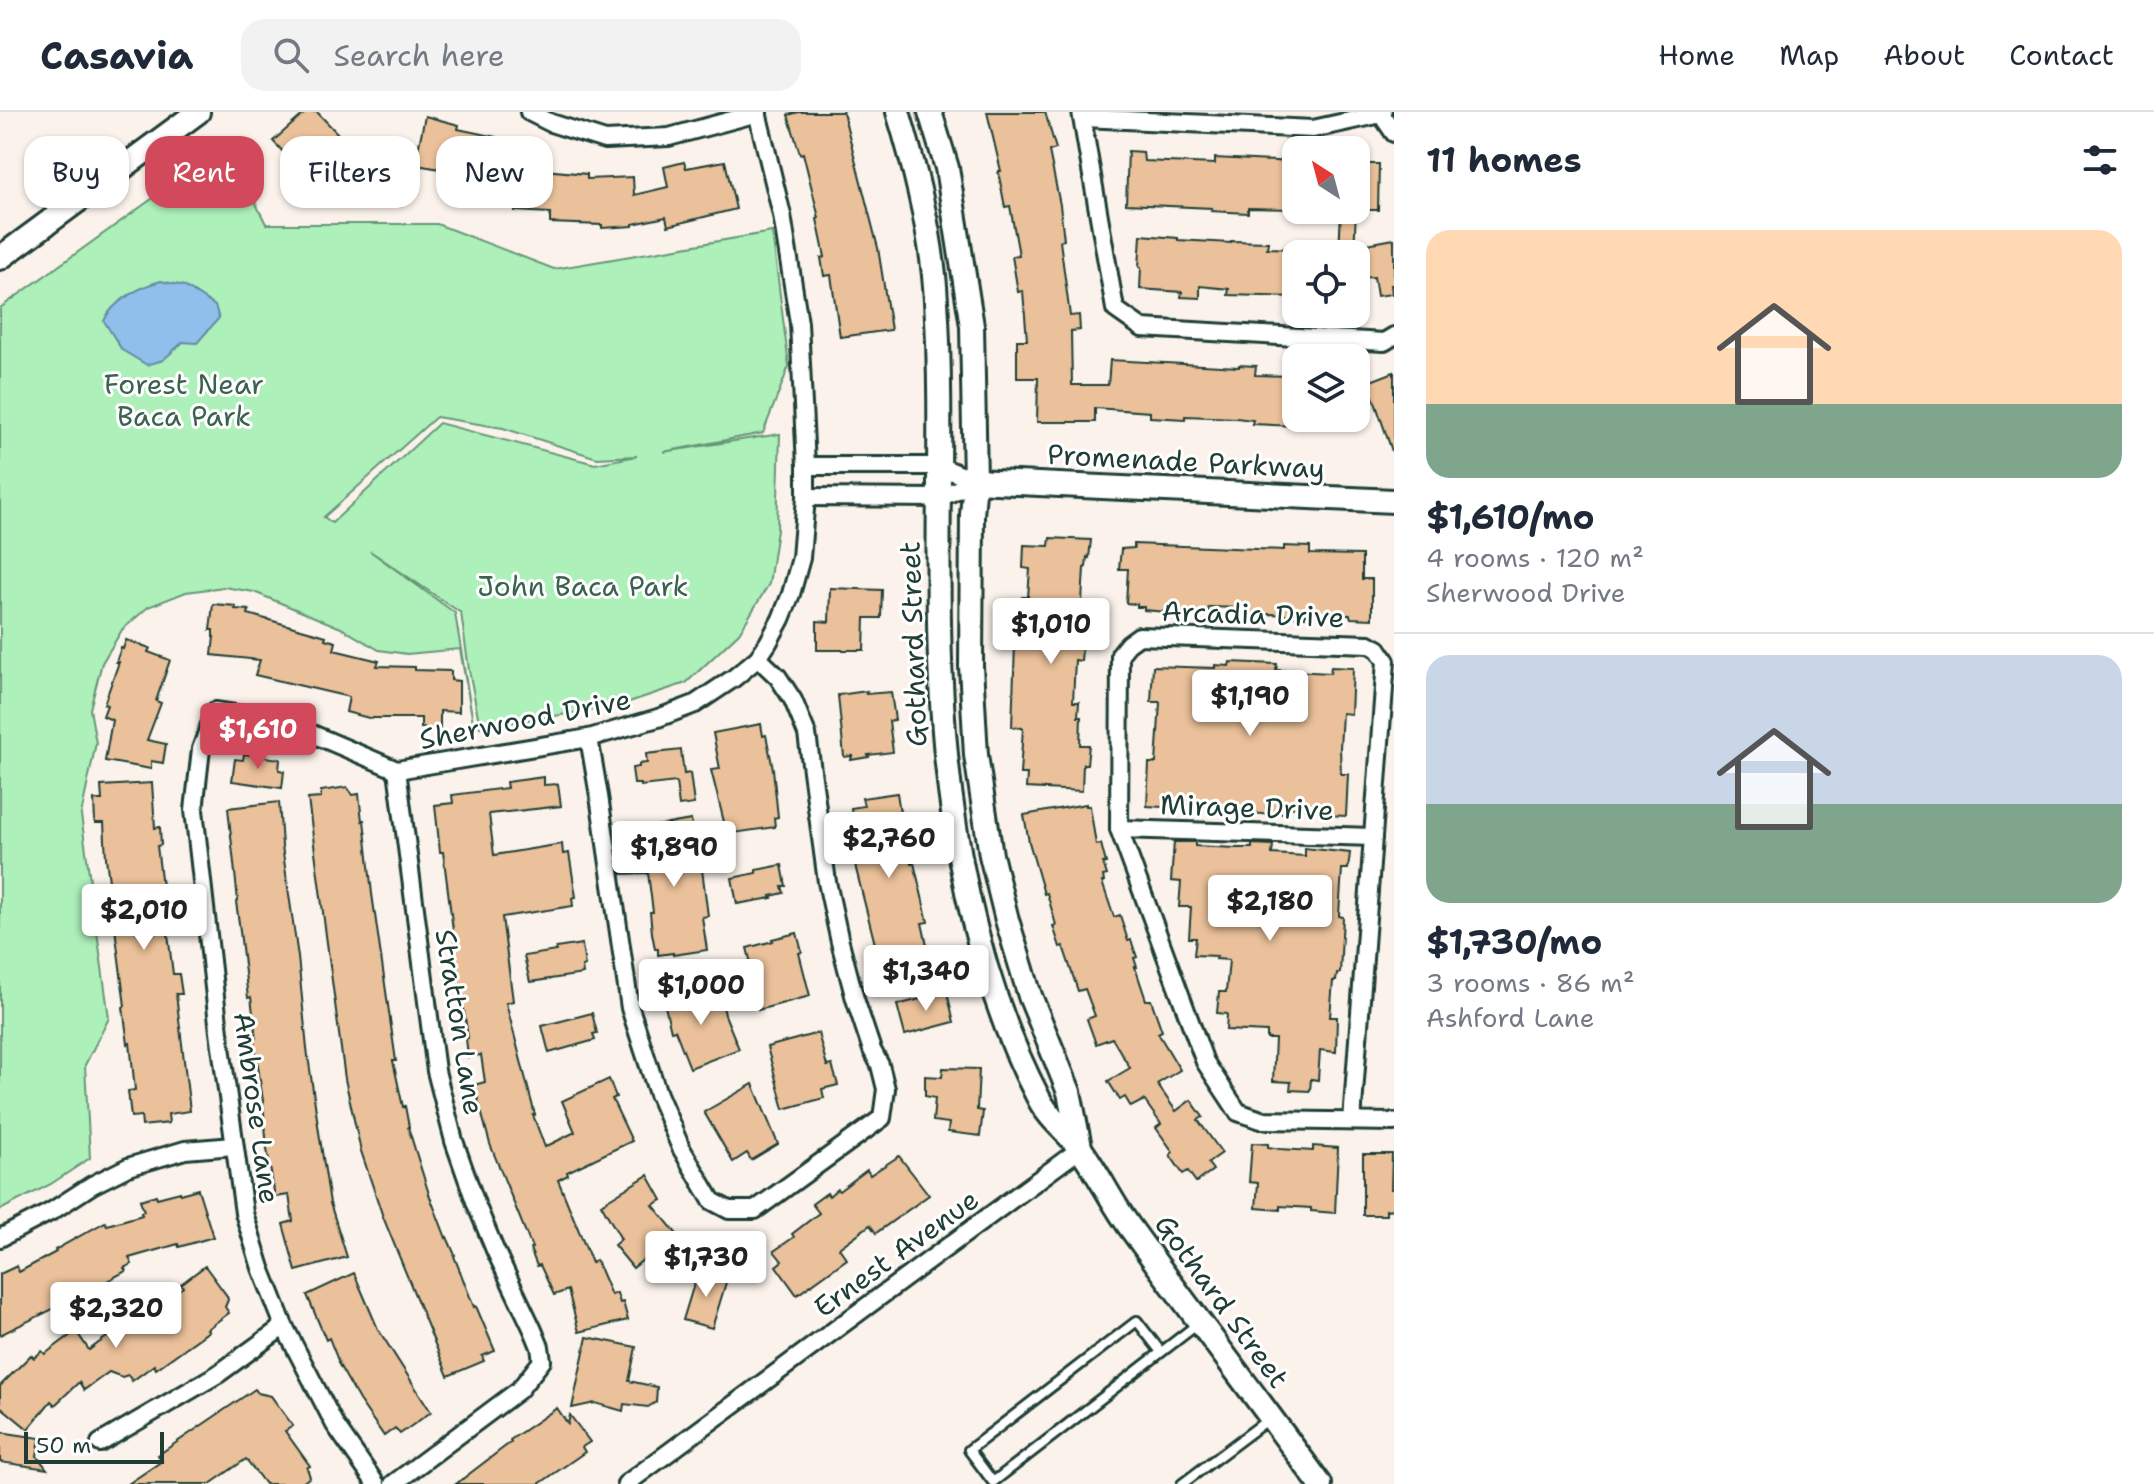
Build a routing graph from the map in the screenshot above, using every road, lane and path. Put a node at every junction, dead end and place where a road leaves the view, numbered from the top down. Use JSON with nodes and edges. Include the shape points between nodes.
{"nodes":[{"id":1,"x":198,"y":112,"type":"edge"},
{"id":2,"x":529,"y":112,"type":"edge"},
{"id":3,"x":898,"y":112,"type":"edge"},
{"id":4,"x":930,"y":112,"type":"edge"},
{"id":5,"x":757,"y":113,"type":"edge"},
{"id":6,"x":1382,"y":113,"type":"edge"},
{"id":7,"x":1082,"y":115,"type":"edge"},
{"id":8,"x":1394,"y":133,"type":"edge"},
{"id":9,"x":0,"y":258,"type":"edge"},
{"id":10,"x":1394,"y":336,"type":"edge"},
{"id":11,"x":806,"y":466,"type":"junction"},
{"id":12,"x":939,"y":466,"type":"junction"},
{"id":13,"x":975,"y":481,"type":"junction"},
{"id":14,"x":806,"y":497,"type":"junction"},
{"id":15,"x":940,"y":498,"type":"junction"},
{"id":16,"x":1394,"y":501,"type":"edge"},
{"id":17,"x":758,"y":658,"type":"junction"},
{"id":18,"x":215,"y":711,"type":"joint"},
{"id":19,"x":589,"y":738,"type":"junction"},
{"id":20,"x":397,"y":770,"type":"junction"},
{"id":21,"x":1119,"y":829,"type":"junction"},
{"id":22,"x":1373,"y":837,"type":"junction"},
{"id":23,"x":1352,"y":1121,"type":"junction"},
{"id":24,"x":1394,"y":1122,"type":"edge"},
{"id":25,"x":234,"y":1146,"type":"junction"},
{"id":26,"x":1080,"y":1149,"type":"junction"},
{"id":27,"x":0,"y":1238,"type":"edge"},
{"id":28,"x":1200,"y":1322,"type":"junction"},
{"id":29,"x":284,"y":1326,"type":"junction"},
{"id":30,"x":1161,"y":1352,"type":"junction"},
{"id":31,"x":1271,"y":1418,"type":"junction"},
{"id":32,"x":100,"y":1443,"type":"dead end"},
{"id":33,"x":376,"y":1484,"type":"edge"},
{"id":34,"x":393,"y":1484,"type":"edge"},
{"id":35,"x":626,"y":1484,"type":"edge"},
{"id":36,"x":1182,"y":1484,"type":"edge"},
{"id":37,"x":1320,"y":1484,"type":"edge"}],
"edges":[{"from":1,"to":9,"type":"street"},
{"from":2,"to":5,"type":"street","via":[[605,140],[669,137]]},
{"from":3,"to":12,"type":"street","name":"Gothard Street","via":[[913,161],[936,299]]},
{"from":4,"to":13,"type":"street","name":"Gothard Street","via":[[947,168],[972,326]]},
{"from":5,"to":11,"type":"street","name":"Sherwood Drive","via":[[782,215],[799,323]]},
{"from":6,"to":7,"type":"street","via":[[1313,129]]},
{"from":6,"to":8,"type":"street"},
{"from":7,"to":10,"type":"street","via":[[1115,309],[1142,328],[1384,342]]},
{"from":11,"to":12,"type":"street","name":"Promenade Parkway"},
{"from":11,"to":14,"type":"street","name":"Sherwood Drive"},
{"from":12,"to":13,"type":"street","name":"Promenade Parkway"},
{"from":12,"to":15,"type":"street","name":"Gothard Street"},
{"from":13,"to":15,"type":"street","name":"Promenade Parkway"},
{"from":13,"to":16,"type":"street","name":"Promenade Parkway"},
{"from":13,"to":26,"type":"street","name":"Gothard Street","via":[[971,666],[976,755],[991,855],[1030,996],[1069,1092]]},
{"from":14,"to":15,"type":"street","name":"Promenade Parkway"},
{"from":14,"to":17,"type":"street","name":"Sherwood Drive","via":[[801,558],[791,594]]},
{"from":15,"to":26,"type":"street","name":"Gothard Street","via":[[940,680],[956,837],[972,912],[1013,1041],[1041,1104]]},
{"from":17,"to":19,"type":"street","name":"Sherwood Drive","via":[[695,704]]},
{"from":17,"to":19,"type":"street","via":[[793,700],[807,734],[840,942],[886,1089],[882,1118],[755,1210],[729,1210],[712,1201],[658,1094],[630,1008]]},
{"from":18,"to":20,"type":"street","name":"Sherwood Drive","via":[[282,721]]},
{"from":18,"to":25,"type":"street","name":"Ambrose Lane","via":[[201,749],[194,810]]},
{"from":19,"to":20,"type":"street","name":"Sherwood Drive"},
{"from":20,"to":34,"type":"street","name":"Stratton Lane","via":[[436,1071],[476,1204],[542,1361],[519,1390]]},
{"from":21,"to":22,"type":"street","name":"Mirage Drive"},
{"from":21,"to":22,"type":"street","name":"Arcadia Drive","via":[[1120,654],[1139,636],[1369,644],[1378,649],[1386,661]]},
{"from":21,"to":23,"type":"street","via":[[1205,1062],[1238,1112],[1261,1120]]},
{"from":22,"to":23,"type":"street"},
{"from":23,"to":24,"type":"street"},
{"from":25,"to":27,"type":"street","via":[[185,1150],[128,1167]]},
{"from":25,"to":29,"type":"street","name":"Ambrose Lane","via":[[244,1213]]},
{"from":26,"to":28,"type":"street","name":"Gothard Street"},
{"from":26,"to":35,"type":"street","name":"Ernest Avenue"},
{"from":28,"to":30,"type":"lane"},
{"from":28,"to":31,"type":"street","name":"Gothard Street"},
{"from":29,"to":32,"type":"street","via":[[218,1374]]},
{"from":29,"to":33,"type":"street","name":"Ambrose Lane","via":[[335,1425]]},
{"from":30,"to":30,"type":"lane","via":[[993,1482],[969,1450],[1137,1321]]},
{"from":31,"to":36,"type":"lane"},
{"from":31,"to":37,"type":"street","name":"Gothard Street"}]}
